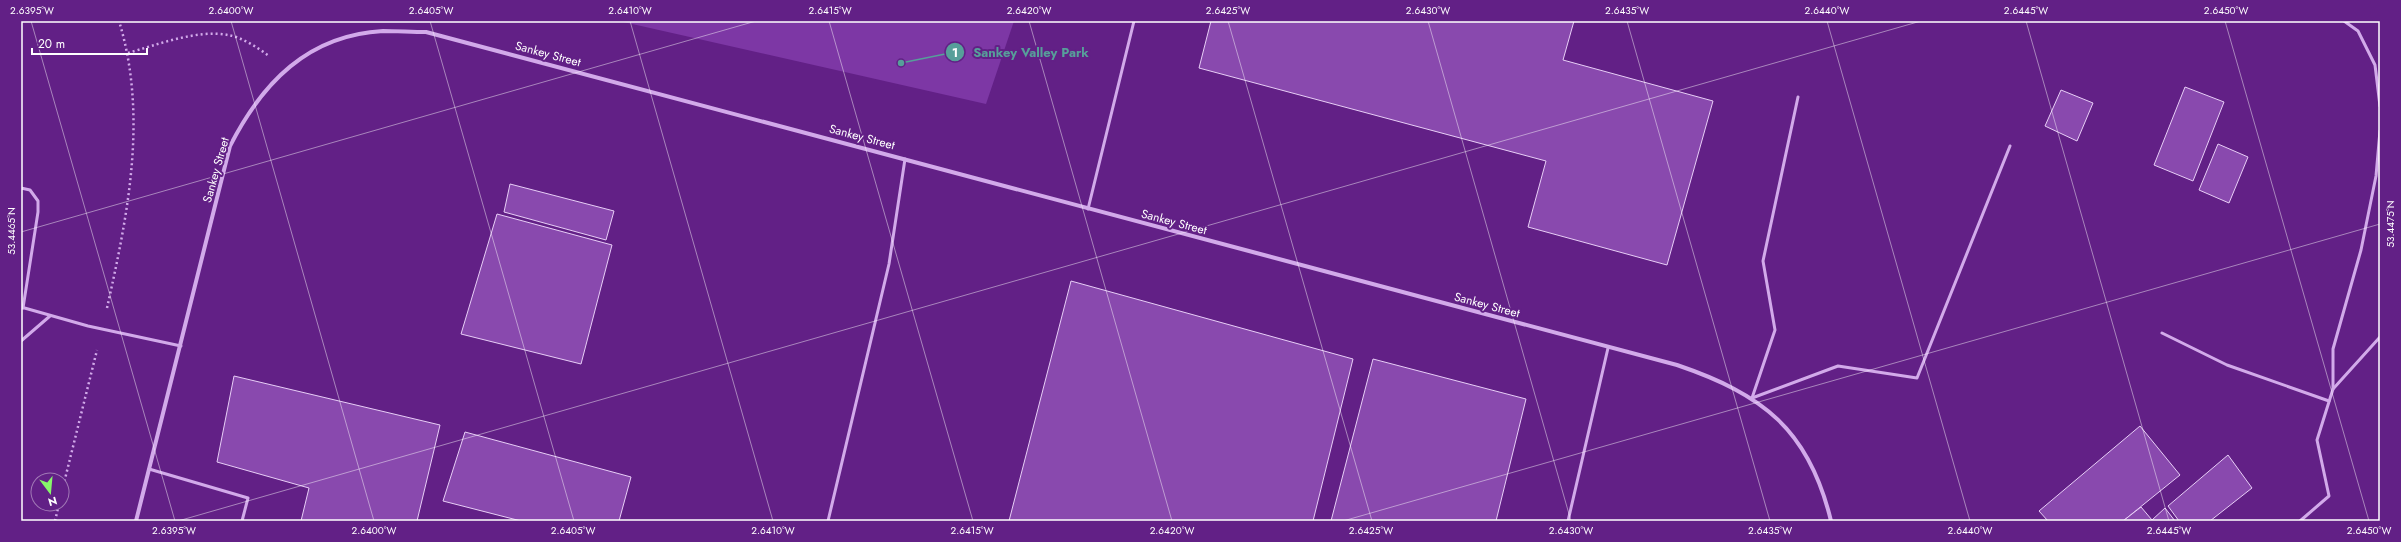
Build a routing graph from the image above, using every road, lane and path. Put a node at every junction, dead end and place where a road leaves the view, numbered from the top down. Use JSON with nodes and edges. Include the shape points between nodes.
{"nodes":[{"id":1,"x":119,"y":21,"type":"edge"},
{"id":2,"x":1134,"y":21,"type":"edge"},
{"id":3,"x":2344,"y":21,"type":"edge"},
{"id":4,"x":128,"y":53,"type":"junction"},
{"id":5,"x":286,"y":69,"type":"junction"},
{"id":6,"x":1798,"y":97,"type":"dead end"},
{"id":7,"x":2380,"y":106,"type":"edge"},
{"id":8,"x":2380,"y":131,"type":"edge"},
{"id":9,"x":2010,"y":146,"type":"dead end"},
{"id":10,"x":905,"y":159,"type":"junction"},
{"id":11,"x":21,"y":188,"type":"edge"},
{"id":12,"x":1088,"y":209,"type":"junction"},
{"id":13,"x":22,"y":308,"type":"edge"},
{"id":14,"x":50,"y":316,"type":"junction"},
{"id":15,"x":102,"y":328,"type":"junction"},
{"id":16,"x":2162,"y":333,"type":"dead end"},
{"id":17,"x":2380,"y":337,"type":"edge"},
{"id":18,"x":21,"y":341,"type":"edge"},
{"id":19,"x":181,"y":346,"type":"junction"},
{"id":20,"x":1608,"y":348,"type":"junction"},
{"id":21,"x":2333,"y":390,"type":"junction"},
{"id":22,"x":1752,"y":398,"type":"junction"},
{"id":23,"x":2329,"y":401,"type":"junction"},
{"id":24,"x":150,"y":469,"type":"junction"},
{"id":25,"x":67,"y":472,"type":"edge"},
{"id":26,"x":136,"y":521,"type":"edge"},
{"id":27,"x":242,"y":521,"type":"edge"},
{"id":28,"x":828,"y":521,"type":"edge"},
{"id":29,"x":1568,"y":521,"type":"edge"},
{"id":30,"x":1831,"y":521,"type":"edge"},
{"id":31,"x":2300,"y":521,"type":"edge"}],
"edges":[{"from":1,"to":4,"type":"path"},
{"from":2,"to":12,"type":"lane"},
{"from":3,"to":7,"type":"lane","via":[[2358,31],[2375,65]]},
{"from":4,"to":5,"type":"path","via":[[171,40],[203,35],[228,35],[247,43]]},
{"from":4,"to":15,"type":"path","via":[[132,76],[134,123],[128,210]]},
{"from":5,"to":10,"type":"street","name":"Sankey Street","via":[[312,50],[342,38],[382,31],[426,32]]},
{"from":5,"to":19,"type":"street","name":"Sankey Street","via":[[262,93],[230,146]]},
{"from":6,"to":22,"type":"lane","via":[[1763,262],[1775,330]]},
{"from":8,"to":21,"type":"lane","via":[[2376,176],[2361,250],[2333,349]]},
{"from":9,"to":22,"type":"lane","via":[[1917,378],[1838,366]]},
{"from":10,"to":12,"type":"street","name":"Sankey Street"},
{"from":10,"to":28,"type":"lane","via":[[889,264]]},
{"from":11,"to":13,"type":"lane","via":[[30,190],[38,201]]},
{"from":12,"to":20,"type":"street","name":"Sankey Street"},
{"from":13,"to":14,"type":"lane"},
{"from":14,"to":15,"type":"lane"},
{"from":14,"to":18,"type":"lane"},
{"from":15,"to":19,"type":"lane"},
{"from":15,"to":25,"type":"path"},
{"from":16,"to":23,"type":"lane","via":[[2227,365]]},
{"from":17,"to":21,"type":"lane"},
{"from":19,"to":24,"type":"street","name":"Sankey Street"},
{"from":20,"to":22,"type":"street","name":"Sankey Street","via":[[1677,365],[1716,378]]},
{"from":20,"to":29,"type":"lane"},
{"from":21,"to":23,"type":"lane"},
{"from":22,"to":30,"type":"street","name":"Sankey Street","via":[[1782,422],[1805,454],[1824,492]]},
{"from":23,"to":31,"type":"lane","via":[[2317,440],[2329,496]]},
{"from":24,"to":26,"type":"street","name":"Sankey Street"},
{"from":24,"to":27,"type":"lane","via":[[248,498]]}]}
